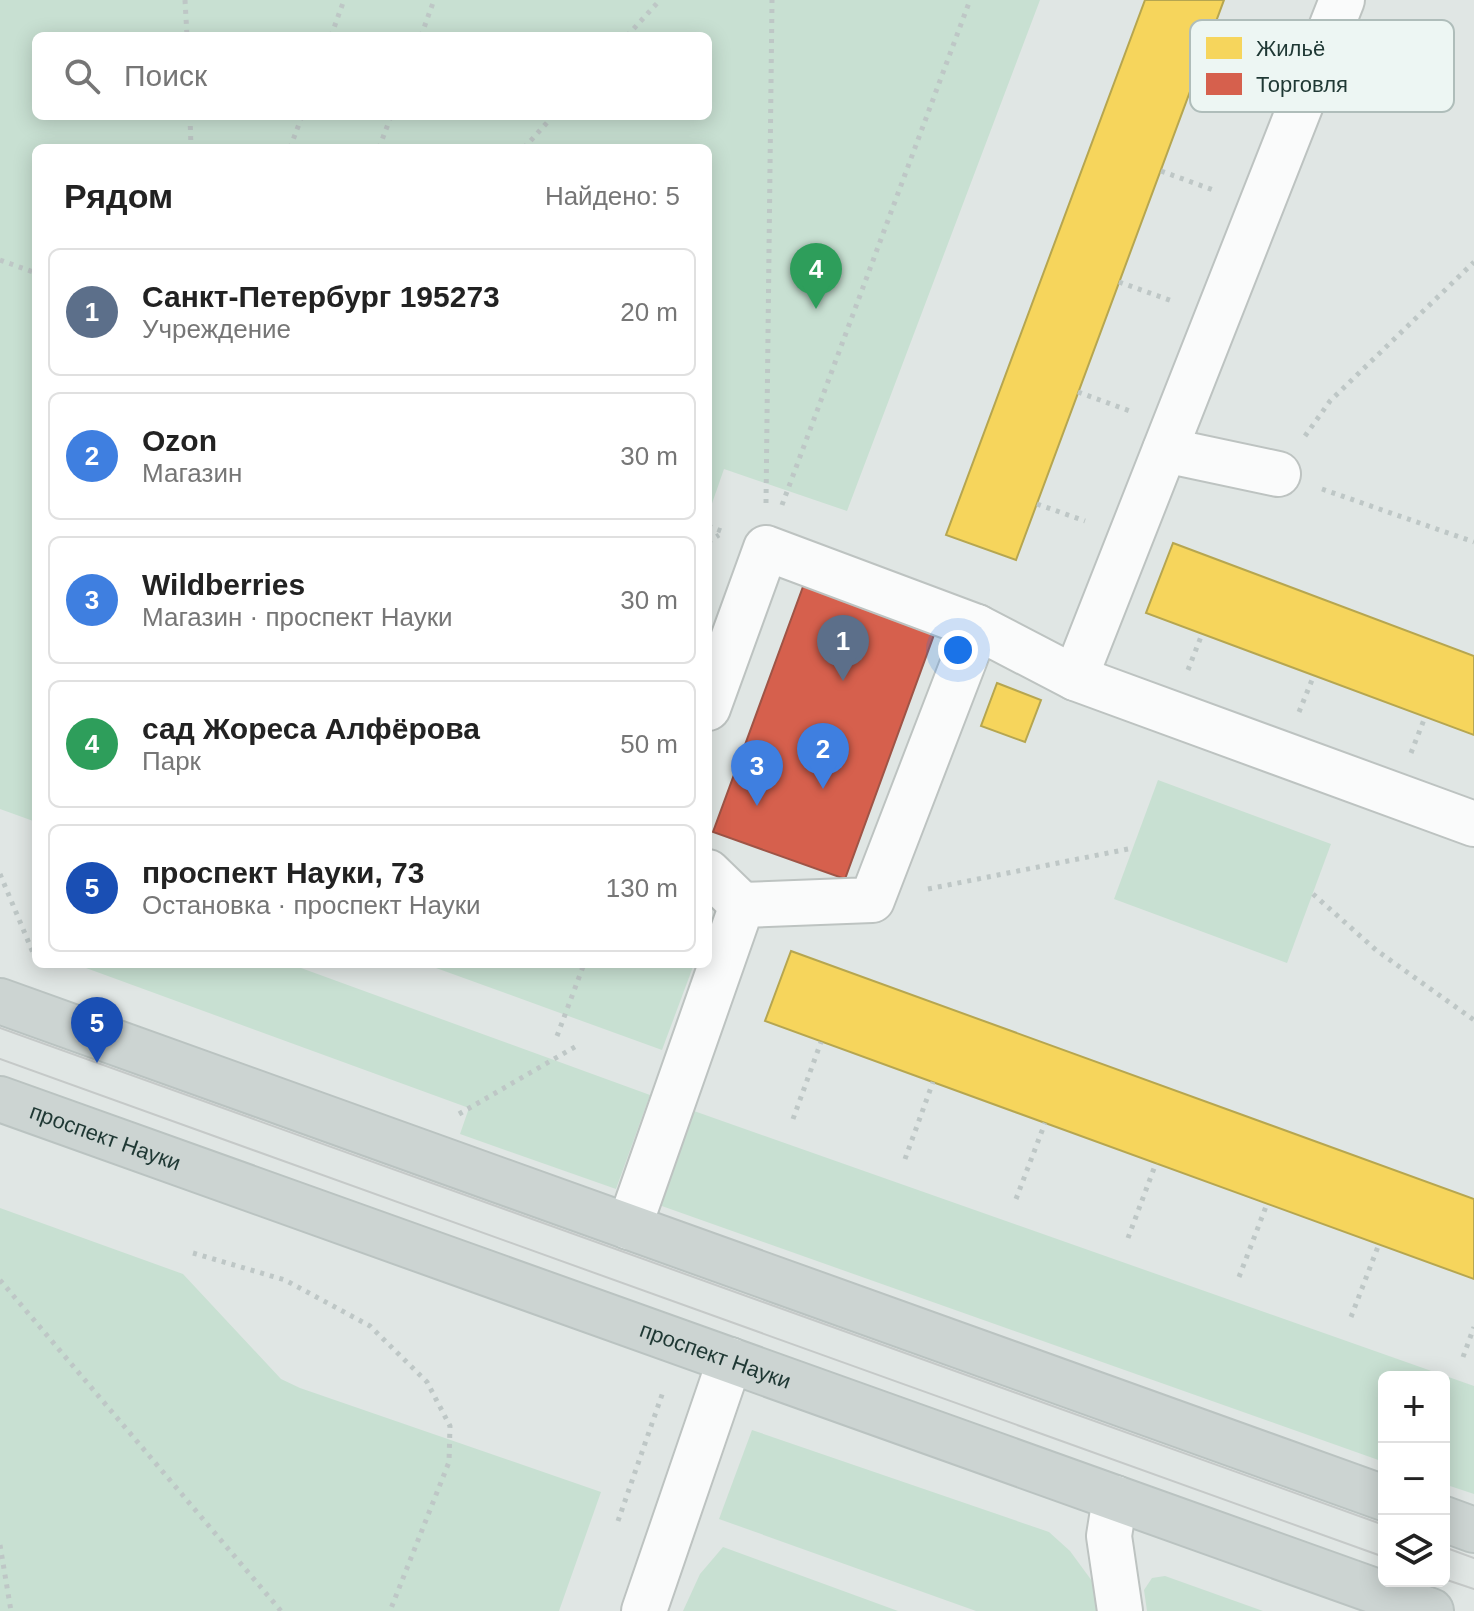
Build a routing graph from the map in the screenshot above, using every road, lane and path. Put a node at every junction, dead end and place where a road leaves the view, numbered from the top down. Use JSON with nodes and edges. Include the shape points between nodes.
{"nodes":[{"id":1,"x":185,"y":0,"type":"edge"},
{"id":2,"x":344,"y":0,"type":"edge"},
{"id":3,"x":434,"y":0,"type":"edge"},
{"id":4,"x":660,"y":0,"type":"edge"},
{"id":5,"x":772,"y":0,"type":"edge"},
{"id":6,"x":970,"y":0,"type":"edge"},
{"id":7,"x":1342,"y":0,"type":"edge"},
{"id":8,"x":1334,"y":20,"type":"edge"},
{"id":9,"x":187,"y":32,"type":"edge"},
{"id":10,"x":332,"y":32,"type":"edge"},
{"id":11,"x":422,"y":32,"type":"edge"},
{"id":12,"x":631,"y":32,"type":"edge"},
{"id":13,"x":1298,"y":112,"type":"edge"},
{"id":14,"x":190,"y":120,"type":"edge"},
{"id":15,"x":300,"y":120,"type":"edge"},
{"id":16,"x":390,"y":120,"type":"edge"},
{"id":17,"x":549,"y":120,"type":"edge"},
{"id":18,"x":191,"y":144,"type":"edge"},
{"id":19,"x":292,"y":144,"type":"edge"},
{"id":20,"x":380,"y":144,"type":"edge"},
{"id":21,"x":528,"y":144,"type":"edge"},
{"id":22,"x":1161,"y":171,"type":"dead end"},
{"id":23,"x":1260,"y":208,"type":"junction"},
{"id":24,"x":0,"y":260,"type":"edge"},
{"id":25,"x":1474,"y":262,"type":"edge"},
{"id":26,"x":32,"y":272,"type":"edge"},
{"id":27,"x":1119,"y":282,"type":"dead end"},
{"id":28,"x":1217,"y":317,"type":"junction"},
{"id":29,"x":1165,"y":450,"type":"junction"},
{"id":30,"x":1278,"y":474,"type":"junction"},
{"id":31,"x":1474,"y":542,"type":"edge"},
{"id":32,"x":766,"y":548,"type":"junction"},
{"id":33,"x":977,"y":627,"type":"junction"},
{"id":34,"x":1075,"y":678,"type":"junction"},
{"id":35,"x":712,"y":697,"type":"edge"},
{"id":36,"x":1474,"y":824,"type":"edge"},
{"id":37,"x":1133,"y":848,"type":"dead end"},
{"id":38,"x":0,"y":874,"type":"edge"},
{"id":39,"x":712,"y":876,"type":"edge"},
{"id":40,"x":1313,"y":894,"type":"dead end"},
{"id":41,"x":872,"y":900,"type":"junction"},
{"id":42,"x":742,"y":905,"type":"junction"},
{"id":43,"x":32,"y":950,"type":"edge"},
{"id":44,"x":582,"y":968,"type":"edge"},
{"id":45,"x":0,"y":1001,"type":"edge"},
{"id":46,"x":1474,"y":1020,"type":"edge"},
{"id":47,"x":557,"y":1036,"type":"dead end"},
{"id":48,"x":821,"y":1042,"type":"dead end"},
{"id":49,"x":580,"y":1044,"type":"dead end"},
{"id":50,"x":933,"y":1082,"type":"dead end"},
{"id":51,"x":0,"y":1099,"type":"edge"},
{"id":52,"x":457,"y":1115,"type":"dead end"},
{"id":53,"x":793,"y":1119,"type":"dead end"},
{"id":54,"x":1045,"y":1123,"type":"dead end"},
{"id":55,"x":905,"y":1159,"type":"dead end"},
{"id":56,"x":1156,"y":1163,"type":"dead end"},
{"id":57,"x":1016,"y":1199,"type":"dead end"},
{"id":58,"x":1267,"y":1204,"type":"dead end"},
{"id":59,"x":629,"y":1227,"type":"junction"},
{"id":60,"x":1128,"y":1238,"type":"dead end"},
{"id":61,"x":1379,"y":1244,"type":"dead end"},
{"id":62,"x":193,"y":1253,"type":"dead end"},
{"id":63,"x":1239,"y":1277,"type":"dead end"},
{"id":64,"x":0,"y":1280,"type":"edge"},
{"id":65,"x":1351,"y":1317,"type":"dead end"},
{"id":66,"x":1474,"y":1327,"type":"edge"},
{"id":67,"x":1463,"y":1357,"type":"dead end"},
{"id":68,"x":730,"y":1360,"type":"junction"},
{"id":69,"x":715,"y":1407,"type":"junction"},
{"id":70,"x":1378,"y":1496,"type":"edge"},
{"id":71,"x":1115,"y":1498,"type":"junction"},
{"id":72,"x":618,"y":1521,"type":"dead end"},
{"id":73,"x":1450,"y":1521,"type":"edge"},
{"id":74,"x":1474,"y":1530,"type":"edge"},
{"id":75,"x":0,"y":1545,"type":"edge"},
{"id":76,"x":11,"y":1611,"type":"edge"},
{"id":77,"x":281,"y":1611,"type":"edge"},
{"id":78,"x":390,"y":1611,"type":"edge"},
{"id":79,"x":644,"y":1611,"type":"edge"},
{"id":80,"x":1120,"y":1611,"type":"edge"},
{"id":81,"x":1431,"y":1611,"type":"edge"}],
"edges":[{"from":1,"to":9,"type":"path"},
{"from":2,"to":10,"type":"path"},
{"from":3,"to":11,"type":"path"},
{"from":4,"to":12,"type":"path"},
{"from":5,"to":32,"type":"path"},
{"from":6,"to":32,"type":"path"},
{"from":7,"to":8,"type":"lane"},
{"from":13,"to":23,"type":"lane"},
{"from":14,"to":18,"type":"path"},
{"from":15,"to":19,"type":"path"},
{"from":16,"to":20,"type":"path"},
{"from":17,"to":21,"type":"path"},
{"from":22,"to":23,"type":"path"},
{"from":23,"to":28,"type":"lane"},
{"from":24,"to":26,"type":"path"},
{"from":25,"to":30,"type":"path","via":[[1330,401]]},
{"from":27,"to":28,"type":"path"},
{"from":28,"to":29,"type":"lane"},
{"from":29,"to":30,"type":"lane"},
{"from":29,"to":34,"type":"lane"},
{"from":30,"to":31,"type":"path"},
{"from":32,"to":33,"type":"lane"},
{"from":32,"to":35,"type":"lane"},
{"from":33,"to":34,"type":"lane"},
{"from":33,"to":41,"type":"lane"},
{"from":34,"to":36,"type":"lane"},
{"from":37,"to":41,"type":"path"},
{"from":38,"to":43,"type":"path"},
{"from":39,"to":42,"type":"lane"},
{"from":40,"to":46,"type":"path","via":[[1376,950]]},
{"from":41,"to":42,"type":"lane"},
{"from":42,"to":59,"type":"lane"},
{"from":44,"to":47,"type":"path"},
{"from":45,"to":59,"type":"main road"},
{"from":48,"to":53,"type":"path"},
{"from":49,"to":52,"type":"path"},
{"from":50,"to":55,"type":"path"},
{"from":51,"to":68,"type":"main road","name":"проспект Науки"},
{"from":54,"to":57,"type":"path"},
{"from":56,"to":60,"type":"path"},
{"from":58,"to":63,"type":"path"},
{"from":59,"to":70,"type":"main road"},
{"from":61,"to":65,"type":"path"},
{"from":62,"to":78,"type":"path","via":[[285,1280],[370,1326],[427,1382],[450,1426],[449,1462]]},
{"from":64,"to":77,"type":"path"},
{"from":66,"to":67,"type":"path"},
{"from":68,"to":69,"type":"lane"},
{"from":68,"to":71,"type":"main road","name":"проспект Науки"},
{"from":69,"to":72,"type":"path","via":[[664,1389]]},
{"from":69,"to":79,"type":"lane"},
{"from":71,"to":80,"type":"lane","via":[[1109,1536]]},
{"from":71,"to":81,"type":"main road","name":"проспект Науки"},
{"from":73,"to":74,"type":"main road"},
{"from":75,"to":76,"type":"path"}]}
